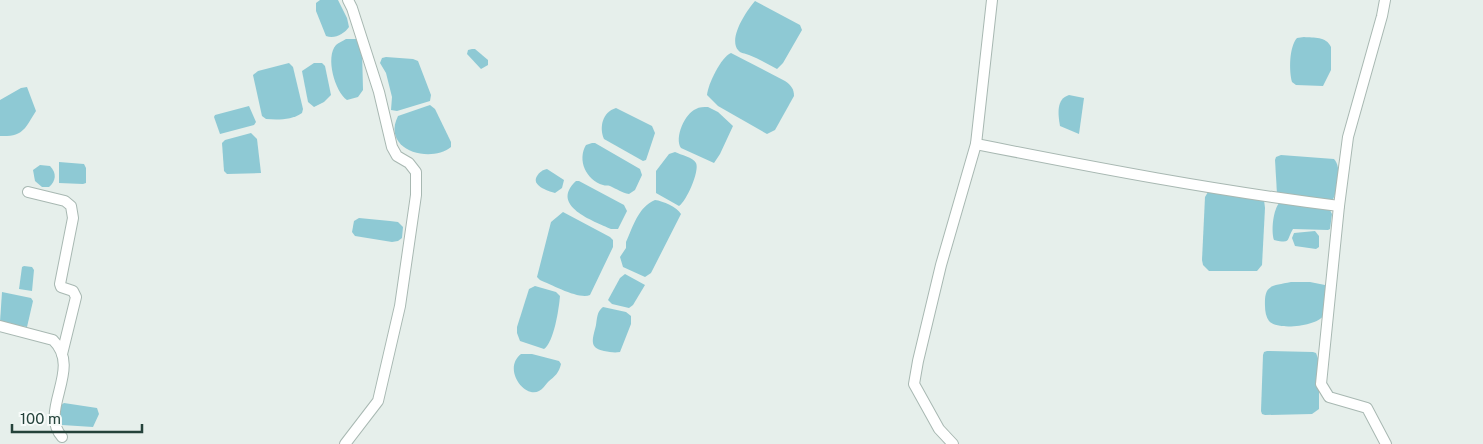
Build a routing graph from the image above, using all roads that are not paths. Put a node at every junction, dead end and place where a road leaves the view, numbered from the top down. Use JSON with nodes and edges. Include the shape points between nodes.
{"nodes":[{"id":1,"x":348,"y":0,"type":"edge"},
{"id":2,"x":992,"y":0,"type":"edge"},
{"id":3,"x":1385,"y":0,"type":"edge"},
{"id":4,"x":976,"y":144,"type":"junction"},
{"id":5,"x":28,"y":192,"type":"dead end"},
{"id":6,"x":1339,"y":206,"type":"junction"},
{"id":7,"x":0,"y":326,"type":"edge"},
{"id":8,"x":62,"y":354,"type":"junction"},
{"id":9,"x":62,"y":437,"type":"dead end"},
{"id":10,"x":345,"y":444,"type":"edge"},
{"id":11,"x":953,"y":444,"type":"edge"},
{"id":12,"x":1386,"y":444,"type":"edge"}],
"edges":[{"from":1,"to":10,"type":"street","via":[[379,92],[392,147],[397,156],[416,172],[416,195],[400,306],[378,401]]},
{"from":2,"to":4,"type":"street"},
{"from":3,"to":6,"type":"street","via":[[1348,137]]},
{"from":4,"to":6,"type":"street","via":[[1181,184]]},
{"from":4,"to":11,"type":"street","via":[[941,265],[914,384],[939,429]]},
{"from":5,"to":8,"type":"street","via":[[71,206],[72,226],[60,284],[73,291],[76,297]]},
{"from":6,"to":12,"type":"street","via":[[1321,384],[1330,397],[1367,408]]},
{"from":7,"to":8,"type":"street","via":[[53,340]]},
{"from":8,"to":9,"type":"street","via":[[65,367],[55,419]]}]}
